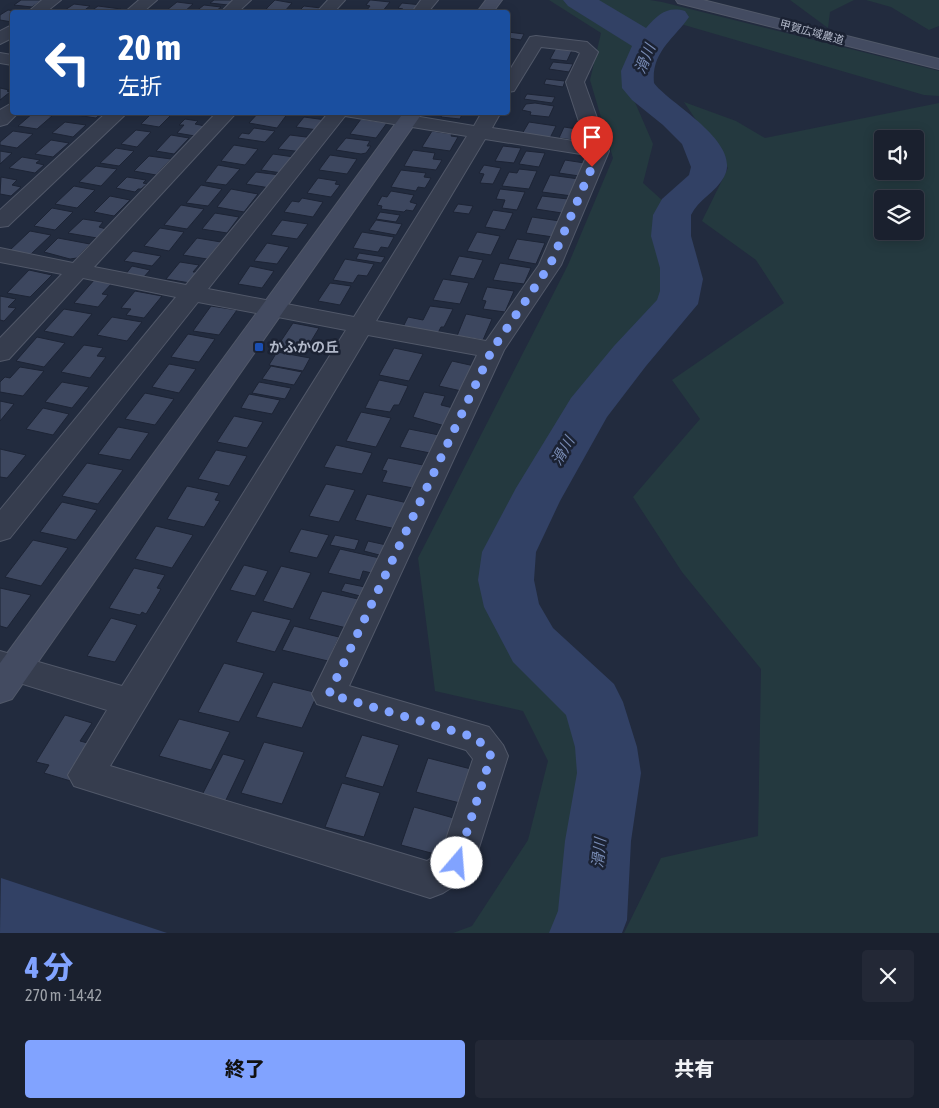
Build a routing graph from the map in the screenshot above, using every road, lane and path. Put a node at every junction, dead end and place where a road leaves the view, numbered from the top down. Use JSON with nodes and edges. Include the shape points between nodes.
{"nodes":[{"id":1,"x":54,"y":0,"type":"edge"},
{"id":2,"x":149,"y":0,"type":"edge"},
{"id":3,"x":243,"y":0,"type":"edge"},
{"id":4,"x":337,"y":0,"type":"edge"},
{"id":5,"x":430,"y":0,"type":"edge"},
{"id":6,"x":684,"y":0,"type":"edge"},
{"id":7,"x":39,"y":10,"type":"edge"},
{"id":8,"x":136,"y":10,"type":"edge"},
{"id":9,"x":231,"y":10,"type":"edge"},
{"id":10,"x":327,"y":10,"type":"edge"},
{"id":11,"x":422,"y":10,"type":"edge"},
{"id":12,"x":939,"y":64,"type":"edge"},
{"id":13,"x":510,"y":84,"type":"edge"},
{"id":14,"x":10,"y":112,"type":"edge"},
{"id":15,"x":116,"y":115,"type":"edge"},
{"id":16,"x":225,"y":115,"type":"edge"},
{"id":17,"x":337,"y":115,"type":"edge"},
{"id":18,"x":386,"y":115,"type":"edge"},
{"id":19,"x":410,"y":117,"type":"edge"},
{"id":20,"x":0,"y":120,"type":"edge"},
{"id":21,"x":486,"y":123,"type":"edge"},
{"id":22,"x":599,"y":151,"type":"junction"},
{"id":23,"x":0,"y":221,"type":"edge"},
{"id":24,"x":0,"y":255,"type":"edge"},
{"id":25,"x":78,"y":270,"type":"junction"},
{"id":26,"x":193,"y":293,"type":"junction"},
{"id":27,"x":271,"y":309,"type":"junction"},
{"id":28,"x":361,"y":326,"type":"junction"},
{"id":29,"x":492,"y":350,"type":"junction"},
{"id":30,"x":0,"y":352,"type":"edge"},
{"id":31,"x":0,"y":530,"type":"edge"},
{"id":32,"x":5,"y":674,"type":"edge"},
{"id":33,"x":129,"y":702,"type":"junction"}],
"edges":[{"from":1,"to":7,"type":"street"},
{"from":2,"to":8,"type":"street"},
{"from":3,"to":9,"type":"street"},
{"from":4,"to":10,"type":"street"},
{"from":5,"to":11,"type":"street"},
{"from":6,"to":12,"type":"street","name":"甲賀広域農道"},
{"from":13,"to":22,"type":"street","via":[[536,41],[581,46],[589,52],[575,82]]},
{"from":14,"to":20,"type":"street"},
{"from":15,"to":23,"type":"street"},
{"from":16,"to":25,"type":"street"},
{"from":17,"to":26,"type":"street"},
{"from":18,"to":19,"type":"street"},
{"from":19,"to":21,"type":"street"},
{"from":19,"to":27,"type":"street"},
{"from":21,"to":22,"type":"street"},
{"from":21,"to":28,"type":"street"},
{"from":22,"to":29,"type":"street","via":[[550,265]]},
{"from":24,"to":25,"type":"street"},
{"from":25,"to":26,"type":"street"},
{"from":25,"to":30,"type":"street"},
{"from":26,"to":27,"type":"street"},
{"from":26,"to":31,"type":"street"},
{"from":27,"to":28,"type":"street"},
{"from":27,"to":32,"type":"street"},
{"from":28,"to":29,"type":"street"},
{"from":28,"to":33,"type":"street"},
{"from":29,"to":33,"type":"street","via":[[329,694],[477,738],[491,756],[457,863],[430,880],[86,775]]},
{"from":32,"to":33,"type":"street"}]}
